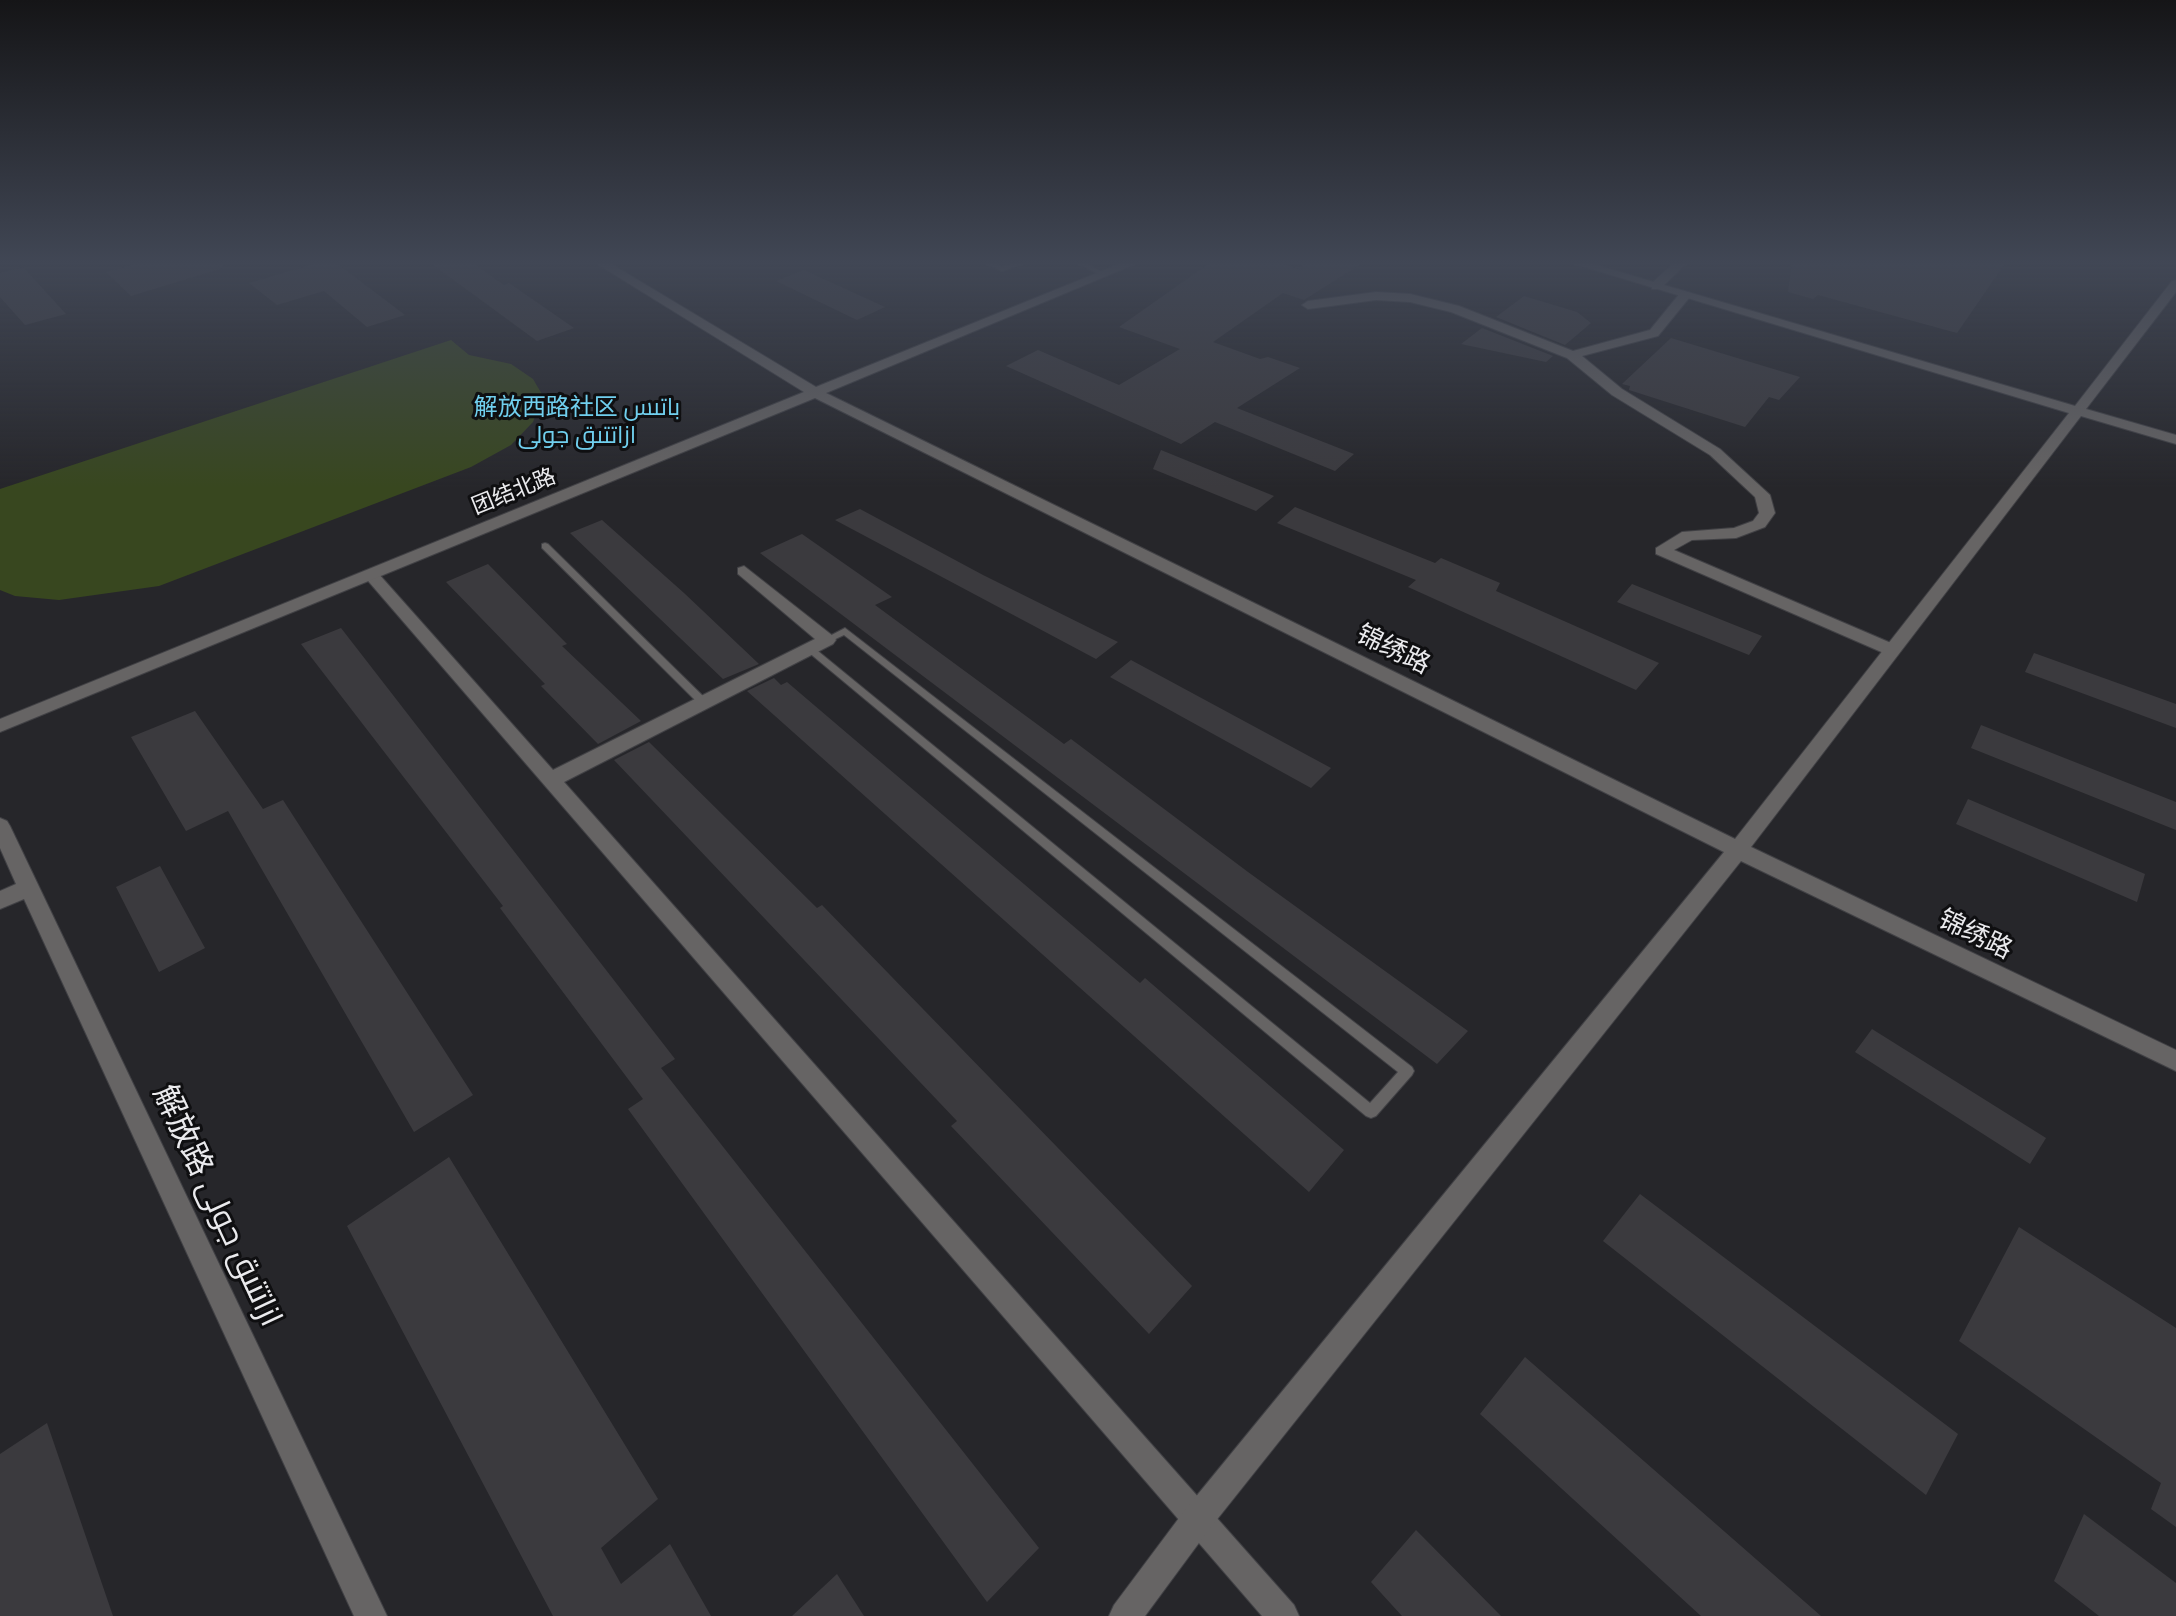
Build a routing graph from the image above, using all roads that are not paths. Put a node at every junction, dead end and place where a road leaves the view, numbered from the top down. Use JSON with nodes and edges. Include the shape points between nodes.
{"nodes":[{"id":1,"x":724,"y":337,"type":"edge"},
{"id":2,"x":948,"y":337,"type":"edge"},
{"id":3,"x":1527,"y":337,"type":"edge"},
{"id":4,"x":1638,"y":337,"type":"edge"},
{"id":5,"x":1829,"y":337,"type":"edge"},
{"id":6,"x":2134,"y":337,"type":"edge"},
{"id":7,"x":1572,"y":355,"type":"junction"},
{"id":8,"x":814,"y":392,"type":"junction"},
{"id":9,"x":2076,"y":410,"type":"junction"},
{"id":10,"x":2176,"y":440,"type":"edge"},
{"id":11,"x":545,"y":546,"type":"dead end"},
{"id":12,"x":744,"y":571,"type":"dead end"},
{"id":13,"x":371,"y":575,"type":"junction"},
{"id":14,"x":827,"y":640,"type":"junction"},
{"id":15,"x":810,"y":649,"type":"junction"},
{"id":16,"x":1892,"y":650,"type":"junction"},
{"id":17,"x":702,"y":701,"type":"junction"},
{"id":18,"x":0,"y":726,"type":"edge"},
{"id":19,"x":549,"y":781,"type":"junction"},
{"id":20,"x":0,"y":826,"type":"edge"},
{"id":21,"x":1738,"y":850,"type":"junction"},
{"id":22,"x":29,"y":887,"type":"junction"},
{"id":23,"x":0,"y":901,"type":"edge"},
{"id":24,"x":2176,"y":1061,"type":"edge"},
{"id":25,"x":1196,"y":1521,"type":"junction"},
{"id":26,"x":371,"y":1616,"type":"edge"},
{"id":27,"x":1125,"y":1616,"type":"edge"},
{"id":28,"x":1283,"y":1616,"type":"edge"}],
"edges":[{"from":1,"to":8,"type":"street","name":"锦绣路"},
{"from":2,"to":8,"type":"street","name":"团结北路"},
{"from":3,"to":7,"type":"street"},
{"from":4,"to":7,"type":"street"},
{"from":5,"to":9,"type":"street"},
{"from":6,"to":9,"type":"street"},
{"from":7,"to":16,"type":"street","via":[[1617,392],[1715,452],[1762,495],[1767,513],[1759,524],[1736,533],[1688,535],[1662,551]]},
{"from":8,"to":13,"type":"street","name":"团结北路"},
{"from":8,"to":21,"type":"street","name":"锦绣路"},
{"from":9,"to":10,"type":"street"},
{"from":9,"to":16,"type":"street"},
{"from":11,"to":17,"type":"lane"},
{"from":12,"to":14,"type":"street"},
{"from":13,"to":18,"type":"street","name":"团结北路"},
{"from":13,"to":19,"type":"street"},
{"from":14,"to":15,"type":"street"},
{"from":14,"to":15,"type":"lane","via":[[845,631],[1407,1071],[1371,1112]]},
{"from":15,"to":17,"type":"street"},
{"from":16,"to":21,"type":"street"},
{"from":17,"to":19,"type":"street"},
{"from":19,"to":25,"type":"street"},
{"from":20,"to":22,"type":"street","name":"解放路 ازاتتىق جولى"},
{"from":21,"to":24,"type":"street","name":"锦绣路"},
{"from":21,"to":25,"type":"street"},
{"from":22,"to":23,"type":"street"},
{"from":22,"to":26,"type":"street","name":"解放路 ازاتتىق جولى"},
{"from":25,"to":27,"type":"street"},
{"from":25,"to":28,"type":"street"}]}
